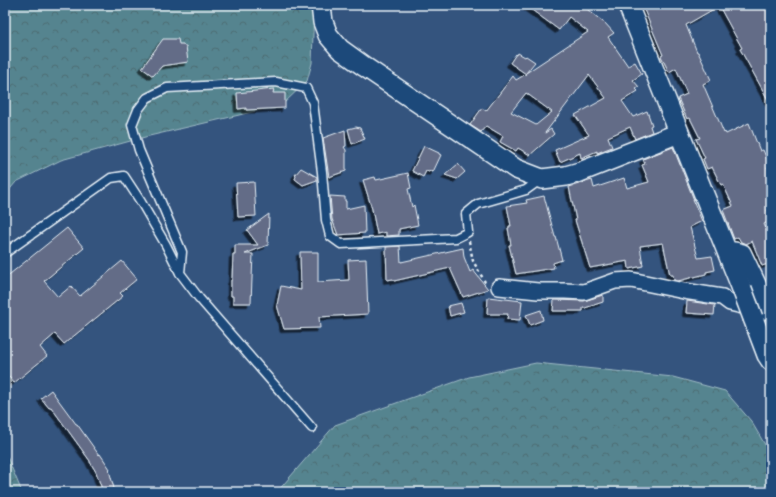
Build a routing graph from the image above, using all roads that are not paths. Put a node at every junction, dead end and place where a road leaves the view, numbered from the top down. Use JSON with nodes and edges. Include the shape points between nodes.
{"nodes":[{"id":1,"x":321,"y":5,"type":"edge"},
{"id":2,"x":628,"y":5,"type":"edge"},
{"id":3,"x":679,"y":133,"type":"junction"},
{"id":4,"x":542,"y":179,"type":"junction"},
{"id":5,"x":726,"y":250,"type":"junction"},
{"id":6,"x":5,"y":253,"type":"edge"},
{"id":7,"x":180,"y":273,"type":"junction"},
{"id":8,"x":499,"y":287,"type":"road end"},
{"id":9,"x":771,"y":311,"type":"edge"},
{"id":10,"x":771,"y":361,"type":"edge"},
{"id":11,"x":312,"y":428,"type":"dead end"}],
"edges":[{"from":1,"to":4,"type":"street","via":[[328,35],[340,49],[516,169]]},
{"from":2,"to":3,"type":"street"},
{"from":3,"to":4,"type":"street","via":[[580,172]]},
{"from":3,"to":5,"type":"street"},
{"from":4,"to":7,"type":"lane","via":[[526,190],[478,204],[466,214],[468,232],[456,238],[341,244],[330,236],[326,220],[313,103],[306,88],[276,82],[166,88],[147,98],[138,110],[132,125],[139,150],[182,252]]},
{"from":5,"to":9,"type":"street","via":[[743,252]]},
{"from":5,"to":10,"type":"street","bridge":true},
{"from":6,"to":7,"type":"lane","via":[[111,178],[124,176],[142,202]]},
{"from":7,"to":11,"type":"lane"},
{"from":8,"to":9,"type":"street","via":[[584,292],[615,281],[632,280],[722,297],[730,303]]}]}
